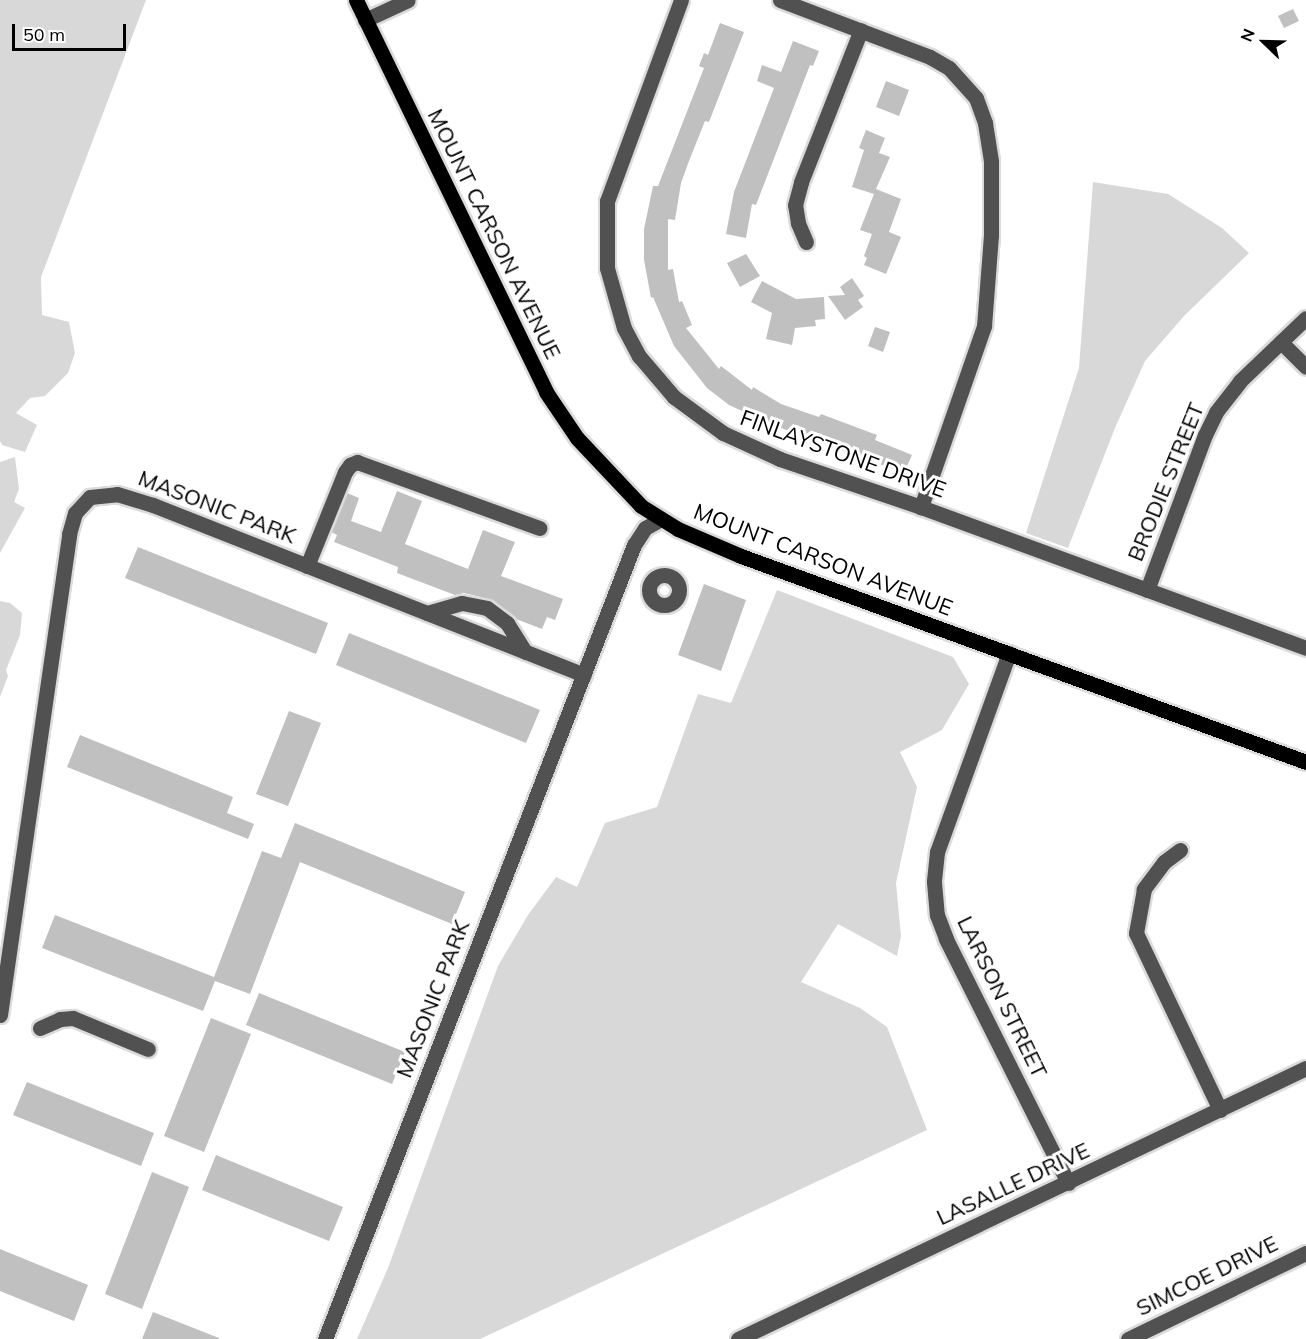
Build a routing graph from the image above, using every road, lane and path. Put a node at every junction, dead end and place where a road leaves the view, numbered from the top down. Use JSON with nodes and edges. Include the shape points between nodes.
{"nodes":[{"id":1,"x":356,"y":0,"type":"edge"},
{"id":2,"x":408,"y":0,"type":"edge"},
{"id":3,"x":681,"y":0,"type":"edge"},
{"id":4,"x":780,"y":0,"type":"edge"},
{"id":5,"x":365,"y":20,"type":"junction"},
{"id":6,"x":861,"y":30,"type":"junction"},
{"id":7,"x":806,"y":242,"type":"dead end"},
{"id":8,"x":1306,"y":318,"type":"edge"},
{"id":9,"x":1281,"y":342,"type":"junction"},
{"id":10,"x":1306,"y":367,"type":"edge"},
{"id":11,"x":921,"y":507,"type":"junction"},
{"id":12,"x":661,"y":519,"type":"junction"},
{"id":13,"x":539,"y":528,"type":"dead end"},
{"id":14,"x":307,"y":566,"type":"junction"},
{"id":15,"x":1147,"y":590,"type":"junction"},
{"id":16,"x":427,"y":613,"type":"junction"},
{"id":17,"x":1306,"y":648,"type":"edge"},
{"id":18,"x":525,"y":652,"type":"junction"},
{"id":19,"x":1009,"y":653,"type":"junction"},
{"id":20,"x":584,"y":675,"type":"junction"},
{"id":21,"x":1306,"y":762,"type":"edge"},
{"id":22,"x":1180,"y":850,"type":"dead end"},
{"id":23,"x":0,"y":1015,"type":"edge"},
{"id":24,"x":40,"y":1028,"type":"dead end"},
{"id":25,"x":148,"y":1048,"type":"dead end"},
{"id":26,"x":1306,"y":1068,"type":"edge"},
{"id":27,"x":1220,"y":1110,"type":"junction"},
{"id":28,"x":1068,"y":1183,"type":"junction"},
{"id":29,"x":1306,"y":1253,"type":"edge"},
{"id":30,"x":325,"y":1339,"type":"edge"},
{"id":31,"x":738,"y":1339,"type":"edge"},
{"id":32,"x":1128,"y":1339,"type":"edge"}],
"edges":[{"from":1,"to":5,"type":"main road","name":"MOUNT CARSON AVENUE"},
{"from":2,"to":5,"type":"street"},
{"from":3,"to":11,"type":"street","name":"FINLAYSTONE DRIVE","via":[[607,201],[607,268],[624,328],[639,356],[674,397],[723,433],[780,459]]},
{"from":4,"to":6,"type":"street"},
{"from":5,"to":12,"type":"main road","name":"MOUNT CARSON AVENUE","via":[[546,392],[594,457],[641,506]]},
{"from":6,"to":7,"type":"street","via":[[795,205]]},
{"from":6,"to":11,"type":"street","via":[[949,68],[976,98],[992,162],[984,326]]},
{"from":8,"to":9,"type":"street","name":"BRODIE STREET"},
{"from":9,"to":10,"type":"street"},
{"from":9,"to":15,"type":"street","name":"BRODIE STREET","via":[[1239,381],[1216,412]]},
{"from":11,"to":15,"type":"street","name":"FINLAYSTONE DRIVE"},
{"from":12,"to":19,"type":"main road","name":"MOUNT CARSON AVENUE","via":[[741,556]]},
{"from":12,"to":20,"type":"street","name":"MASONIC PARK","via":[[645,528],[634,545]]},
{"from":13,"to":14,"type":"street","via":[[357,462],[345,472]]},
{"from":14,"to":16,"type":"street","name":"MASONIC PARK"},
{"from":14,"to":23,"type":"street","name":"MASONIC PARK","via":[[128,496],[98,494],[79,507],[68,542]]},
{"from":15,"to":17,"type":"street","name":"FINLAYSTONE DRIVE"},
{"from":16,"to":18,"type":"street","name":"MASONIC PARK"},
{"from":16,"to":18,"type":"street","via":[[462,603],[487,608],[507,623]]},
{"from":18,"to":20,"type":"street","name":"MASONIC PARK"},
{"from":19,"to":21,"type":"main road","name":"MOUNT CARSON AVENUE"},
{"from":19,"to":28,"type":"street","name":"LARSON STREET","via":[[937,852],[933,882],[946,939]]},
{"from":20,"to":30,"type":"street","name":"MASONIC PARK"},
{"from":22,"to":27,"type":"street","via":[[1164,862],[1144,889],[1136,933]]},
{"from":24,"to":25,"type":"street","via":[[73,1018]]},
{"from":26,"to":27,"type":"street","name":"LASALLE DRIVE"},
{"from":27,"to":28,"type":"street","name":"LASALLE DRIVE"},
{"from":28,"to":31,"type":"street","name":"LASALLE DRIVE"},
{"from":29,"to":32,"type":"street","name":"SIMCOE DRIVE"}]}
